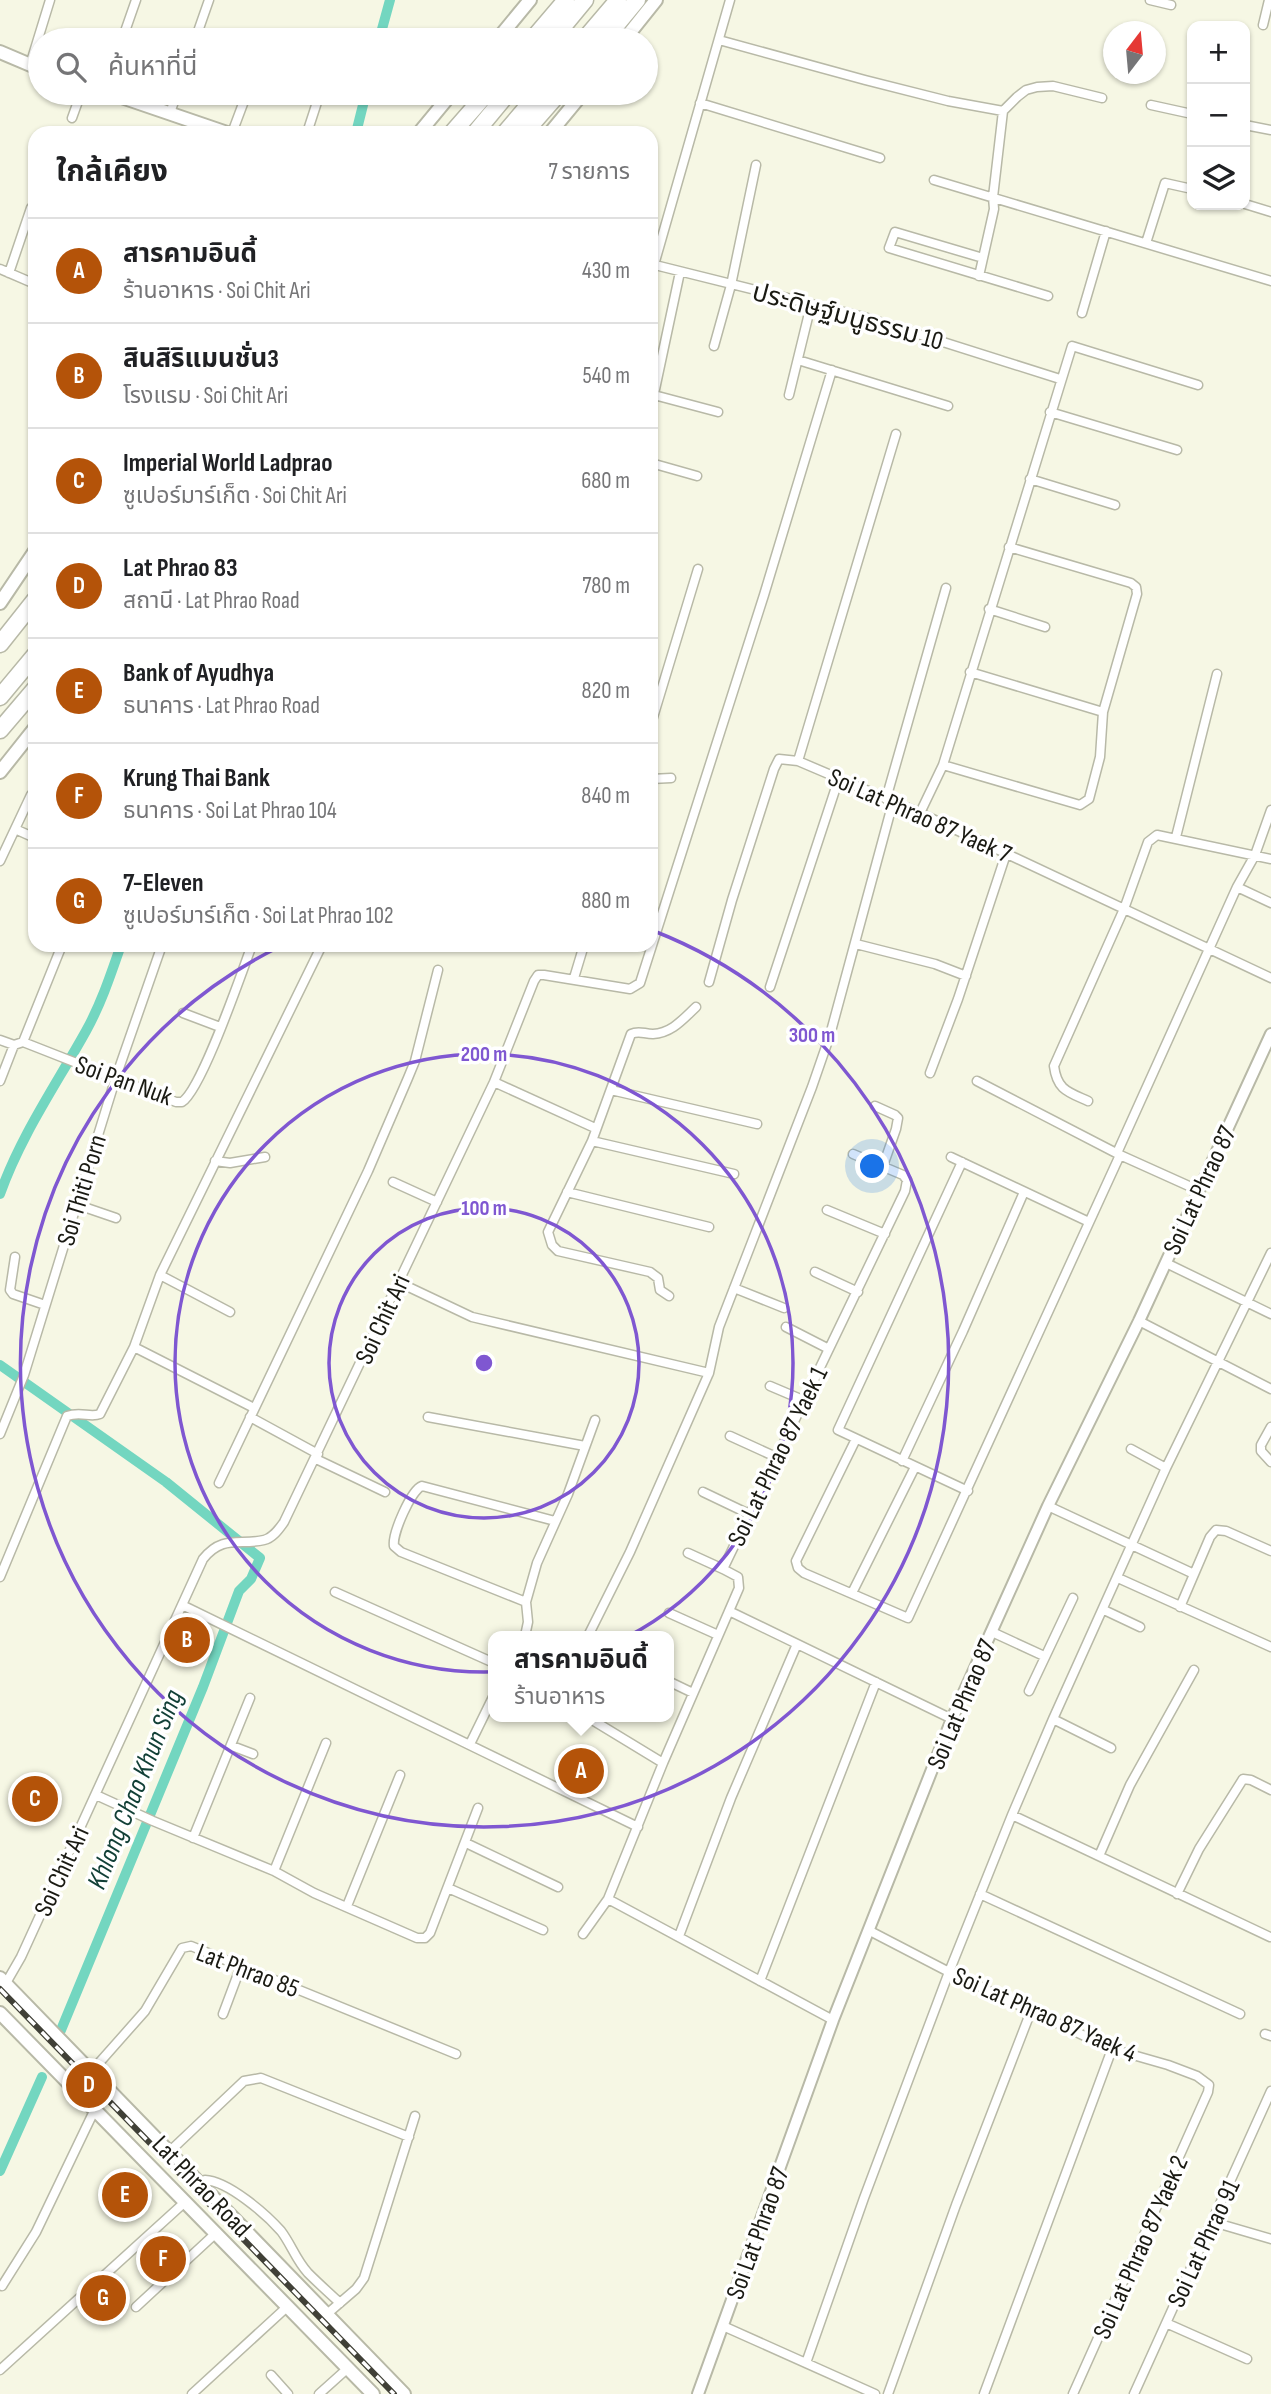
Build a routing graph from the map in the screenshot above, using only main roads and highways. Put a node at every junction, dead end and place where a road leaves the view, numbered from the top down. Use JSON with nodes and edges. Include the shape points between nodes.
{"nodes":[{"id":1,"x":530,"y":0,"type":"edge"},
{"id":2,"x":566,"y":0,"type":"edge"},
{"id":3,"x":585,"y":0,"type":"edge"},
{"id":4,"x":618,"y":0,"type":"edge"},
{"id":5,"x":637,"y":0,"type":"edge"},
{"id":6,"x":656,"y":0,"type":"edge"},
{"id":7,"x":506,"y":28,"type":"edge"},
{"id":8,"x":542,"y":28,"type":"edge"},
{"id":9,"x":562,"y":28,"type":"edge"},
{"id":10,"x":594,"y":28,"type":"edge"},
{"id":11,"x":614,"y":28,"type":"edge"},
{"id":12,"x":634,"y":28,"type":"edge"},
{"id":13,"x":0,"y":52,"type":"edge"},
{"id":14,"x":28,"y":64,"type":"edge"},
{"id":15,"x":146,"y":105,"type":"edge"},
{"id":16,"x":442,"y":105,"type":"edge"},
{"id":17,"x":476,"y":105,"type":"edge"},
{"id":18,"x":498,"y":105,"type":"edge"},
{"id":19,"x":530,"y":105,"type":"edge"},
{"id":20,"x":548,"y":105,"type":"edge"},
{"id":21,"x":573,"y":105,"type":"edge"},
{"id":22,"x":209,"y":126,"type":"edge"},
{"id":23,"x":425,"y":126,"type":"edge"},
{"id":24,"x":458,"y":126,"type":"edge"},
{"id":25,"x":481,"y":126,"type":"edge"},
{"id":26,"x":511,"y":126,"type":"edge"},
{"id":27,"x":530,"y":126,"type":"edge"},
{"id":28,"x":556,"y":126,"type":"edge"},
{"id":29,"x":28,"y":561,"type":"edge"},
{"id":30,"x":0,"y":603,"type":"edge"},
{"id":31,"x":28,"y":609,"type":"edge"},
{"id":32,"x":0,"y":644,"type":"edge"},
{"id":33,"x":28,"y":663,"type":"edge"},
{"id":34,"x":0,"y":697,"type":"edge"},
{"id":35,"x":28,"y":697,"type":"edge"},
{"id":36,"x":0,"y":730,"type":"edge"},
{"id":37,"x":28,"y":737,"type":"edge"},
{"id":38,"x":0,"y":772,"type":"edge"},
{"id":39,"x":3,"y":1980,"type":"edge"},
{"id":40,"x":0,"y":2013,"type":"edge"},
{"id":41,"x":373,"y":2394,"type":"edge"},
{"id":42,"x":404,"y":2394,"type":"edge"}],
"edges":[{"from":1,"to":7,"type":"main road"},
{"from":2,"to":8,"type":"highway"},
{"from":3,"to":9,"type":"highway"},
{"from":4,"to":10,"type":"highway"},
{"from":5,"to":11,"type":"highway"},
{"from":6,"to":12,"type":"main road"},
{"from":13,"to":14,"type":"main road"},
{"from":15,"to":22,"type":"main road"},
{"from":16,"to":23,"type":"main road"},
{"from":17,"to":24,"type":"highway"},
{"from":18,"to":25,"type":"highway"},
{"from":19,"to":26,"type":"highway"},
{"from":20,"to":27,"type":"highway"},
{"from":21,"to":28,"type":"main road"},
{"from":29,"to":30,"type":"main road"},
{"from":31,"to":32,"type":"highway"},
{"from":33,"to":34,"type":"highway"},
{"from":35,"to":36,"type":"highway"},
{"from":37,"to":38,"type":"main road"},
{"from":39,"to":42,"type":"main road","name":"Lat Phrao Road"},
{"from":40,"to":41,"type":"main road","name":"Lat Phrao Road"}]}
